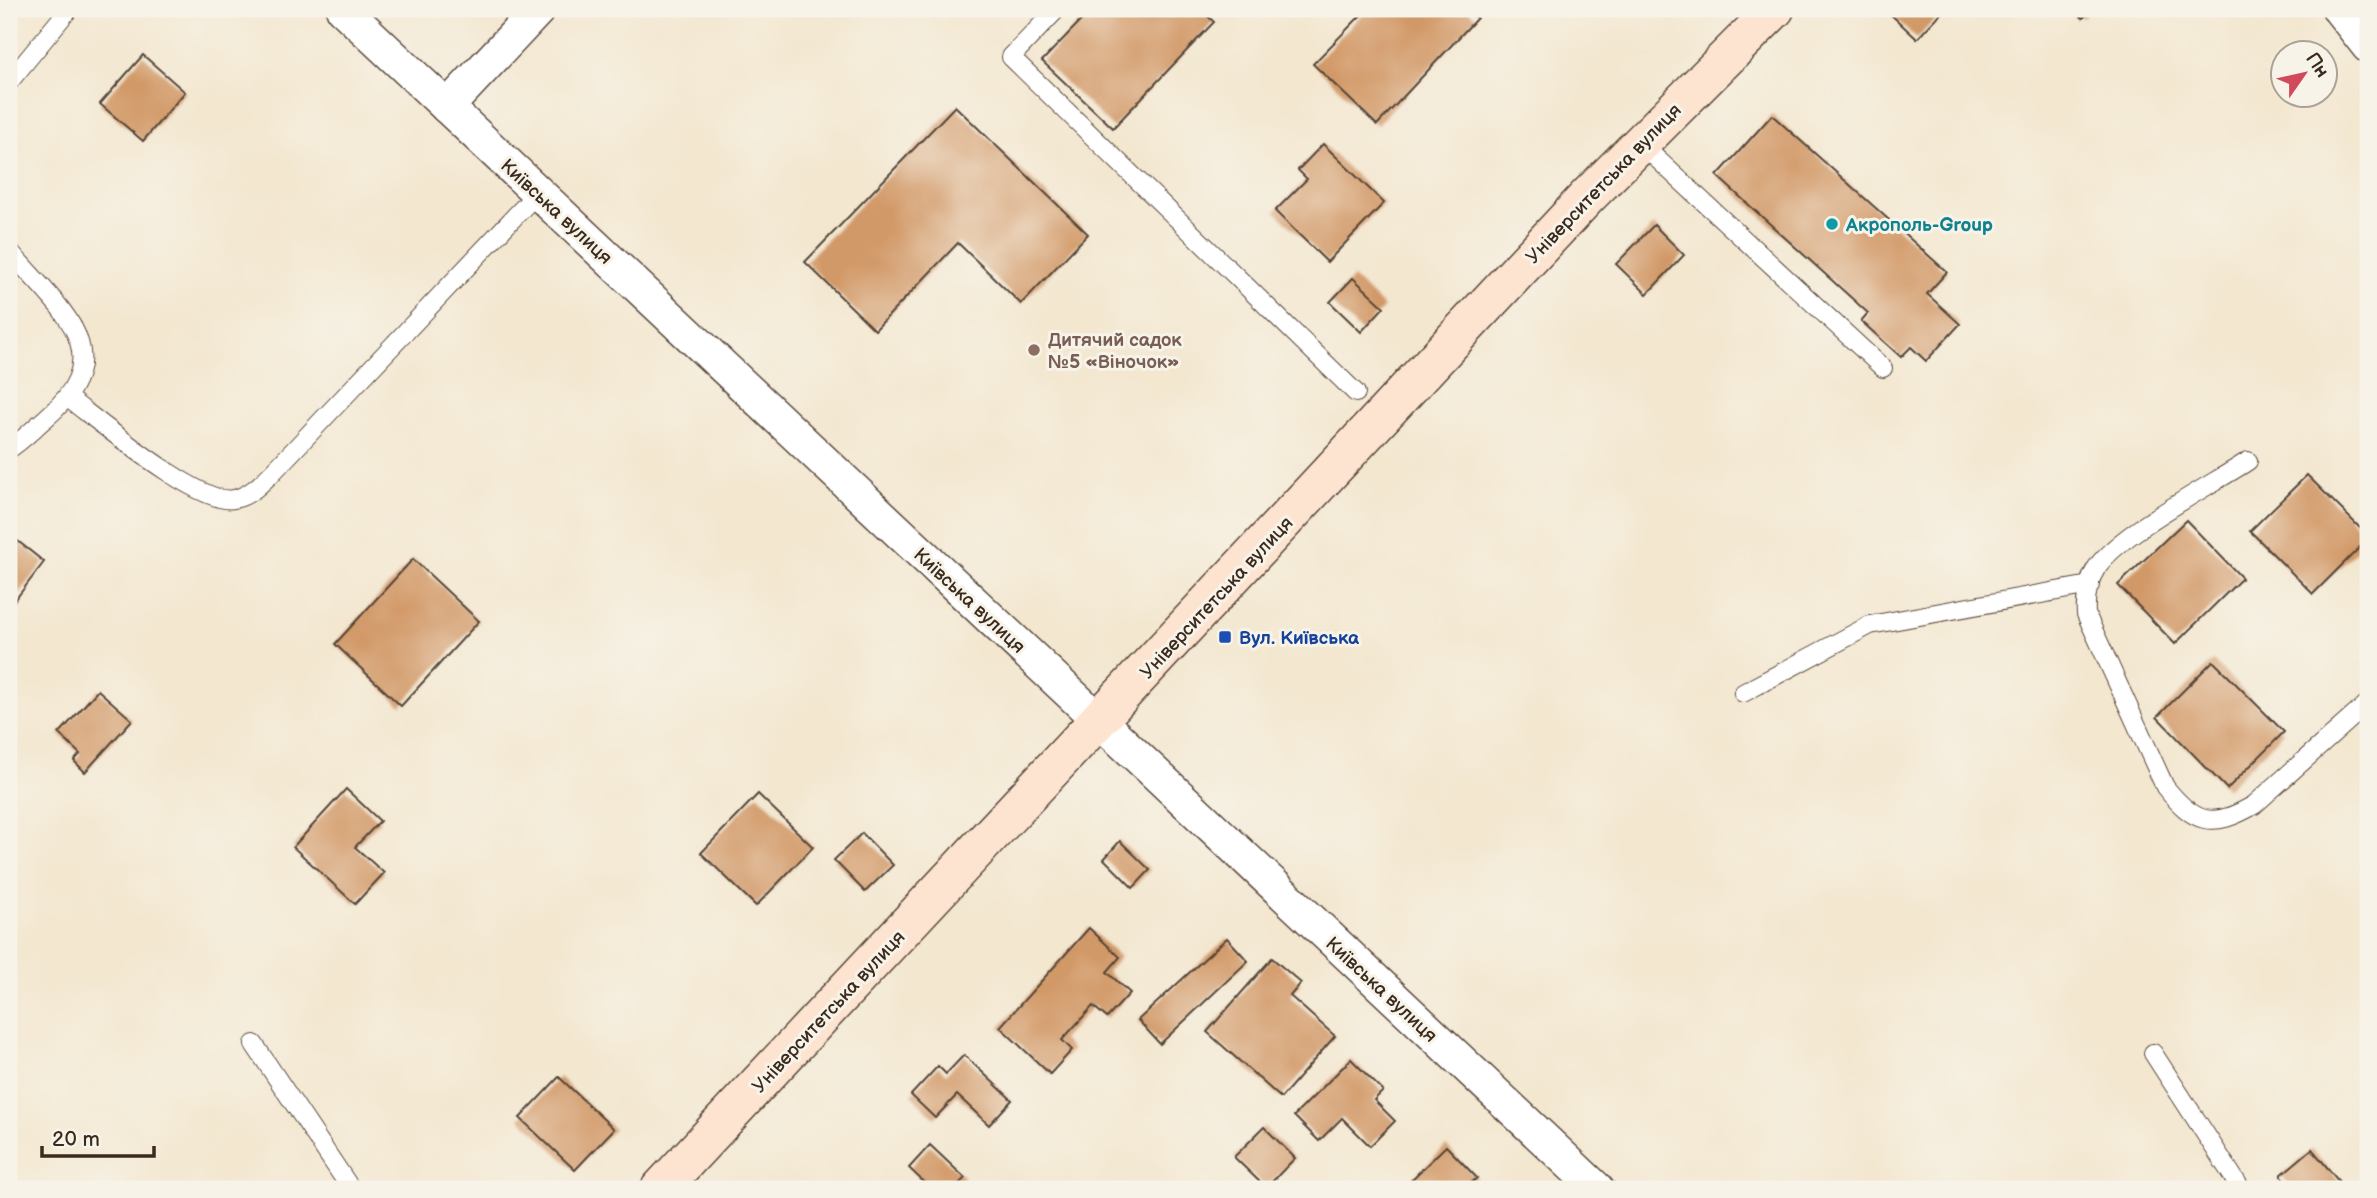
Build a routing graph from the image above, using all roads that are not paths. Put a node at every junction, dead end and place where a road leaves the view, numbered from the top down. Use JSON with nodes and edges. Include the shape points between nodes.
{"nodes":[{"id":1,"x":69,"y":9,"type":"edge"},
{"id":2,"x":344,"y":9,"type":"edge"},
{"id":3,"x":539,"y":9,"type":"edge"},
{"id":4,"x":1057,"y":9,"type":"edge"},
{"id":5,"x":1775,"y":9,"type":"edge"},
{"id":6,"x":2339,"y":9,"type":"edge"},
{"id":7,"x":2368,"y":46,"type":"edge"},
{"id":8,"x":9,"y":82,"type":"edge"},
{"id":9,"x":447,"y":107,"type":"junction"},
{"id":10,"x":1641,"y":144,"type":"junction"},
{"id":11,"x":538,"y":192,"type":"junction"},
{"id":12,"x":9,"y":250,"type":"edge"},
{"id":13,"x":1883,"y":368,"type":"dead end"},
{"id":14,"x":1356,"y":393,"type":"dead end"},
{"id":15,"x":69,"y":399,"type":"junction"},
{"id":16,"x":9,"y":449,"type":"edge"},
{"id":17,"x":2248,"y":461,"type":"dead end"},
{"id":18,"x":2091,"y":584,"type":"junction"},
{"id":19,"x":1743,"y":693,"type":"dead end"},
{"id":20,"x":2368,"y":703,"type":"edge"},
{"id":21,"x":1099,"y":722,"type":"junction"},
{"id":22,"x":254,"y":1044,"type":"dead end"},
{"id":23,"x":2153,"y":1052,"type":"dead end"},
{"id":24,"x":351,"y":1189,"type":"edge"},
{"id":25,"x":660,"y":1189,"type":"edge"},
{"id":26,"x":1597,"y":1189,"type":"edge"},
{"id":27,"x":2241,"y":1189,"type":"edge"}],
"edges":[{"from":1,"to":8,"type":"lane"},
{"from":2,"to":9,"type":"street","name":"Київська вулиця"},
{"from":3,"to":9,"type":"street"},
{"from":4,"to":14,"type":"lane","via":[[1011,57]]},
{"from":5,"to":10,"type":"main road","name":"Університетська вулиця"},
{"from":6,"to":7,"type":"street"},
{"from":9,"to":11,"type":"street","name":"Київська вулиця"},
{"from":10,"to":13,"type":"lane"},
{"from":10,"to":21,"type":"main road","name":"Університетська вулиця"},
{"from":11,"to":15,"type":"lane","via":[[274,471],[244,495],[223,500],[190,487]]},
{"from":11,"to":21,"type":"street","name":"Київська вулиця"},
{"from":12,"to":15,"type":"lane","via":[[71,323],[83,349],[83,369]]},
{"from":15,"to":16,"type":"lane"},
{"from":17,"to":18,"type":"lane","via":[[2136,531],[2097,567]]},
{"from":18,"to":19,"type":"lane","via":[[1870,625]]},
{"from":18,"to":20,"type":"lane","via":[[2085,597],[2086,614],[2165,787],[2184,811],[2197,818],[2238,814],[2253,805]]},
{"from":21,"to":25,"type":"main road","name":"Університетська вулиця"},
{"from":21,"to":26,"type":"street","name":"Київська вулиця"},
{"from":22,"to":24,"type":"lane"},
{"from":23,"to":27,"type":"lane"}]}
